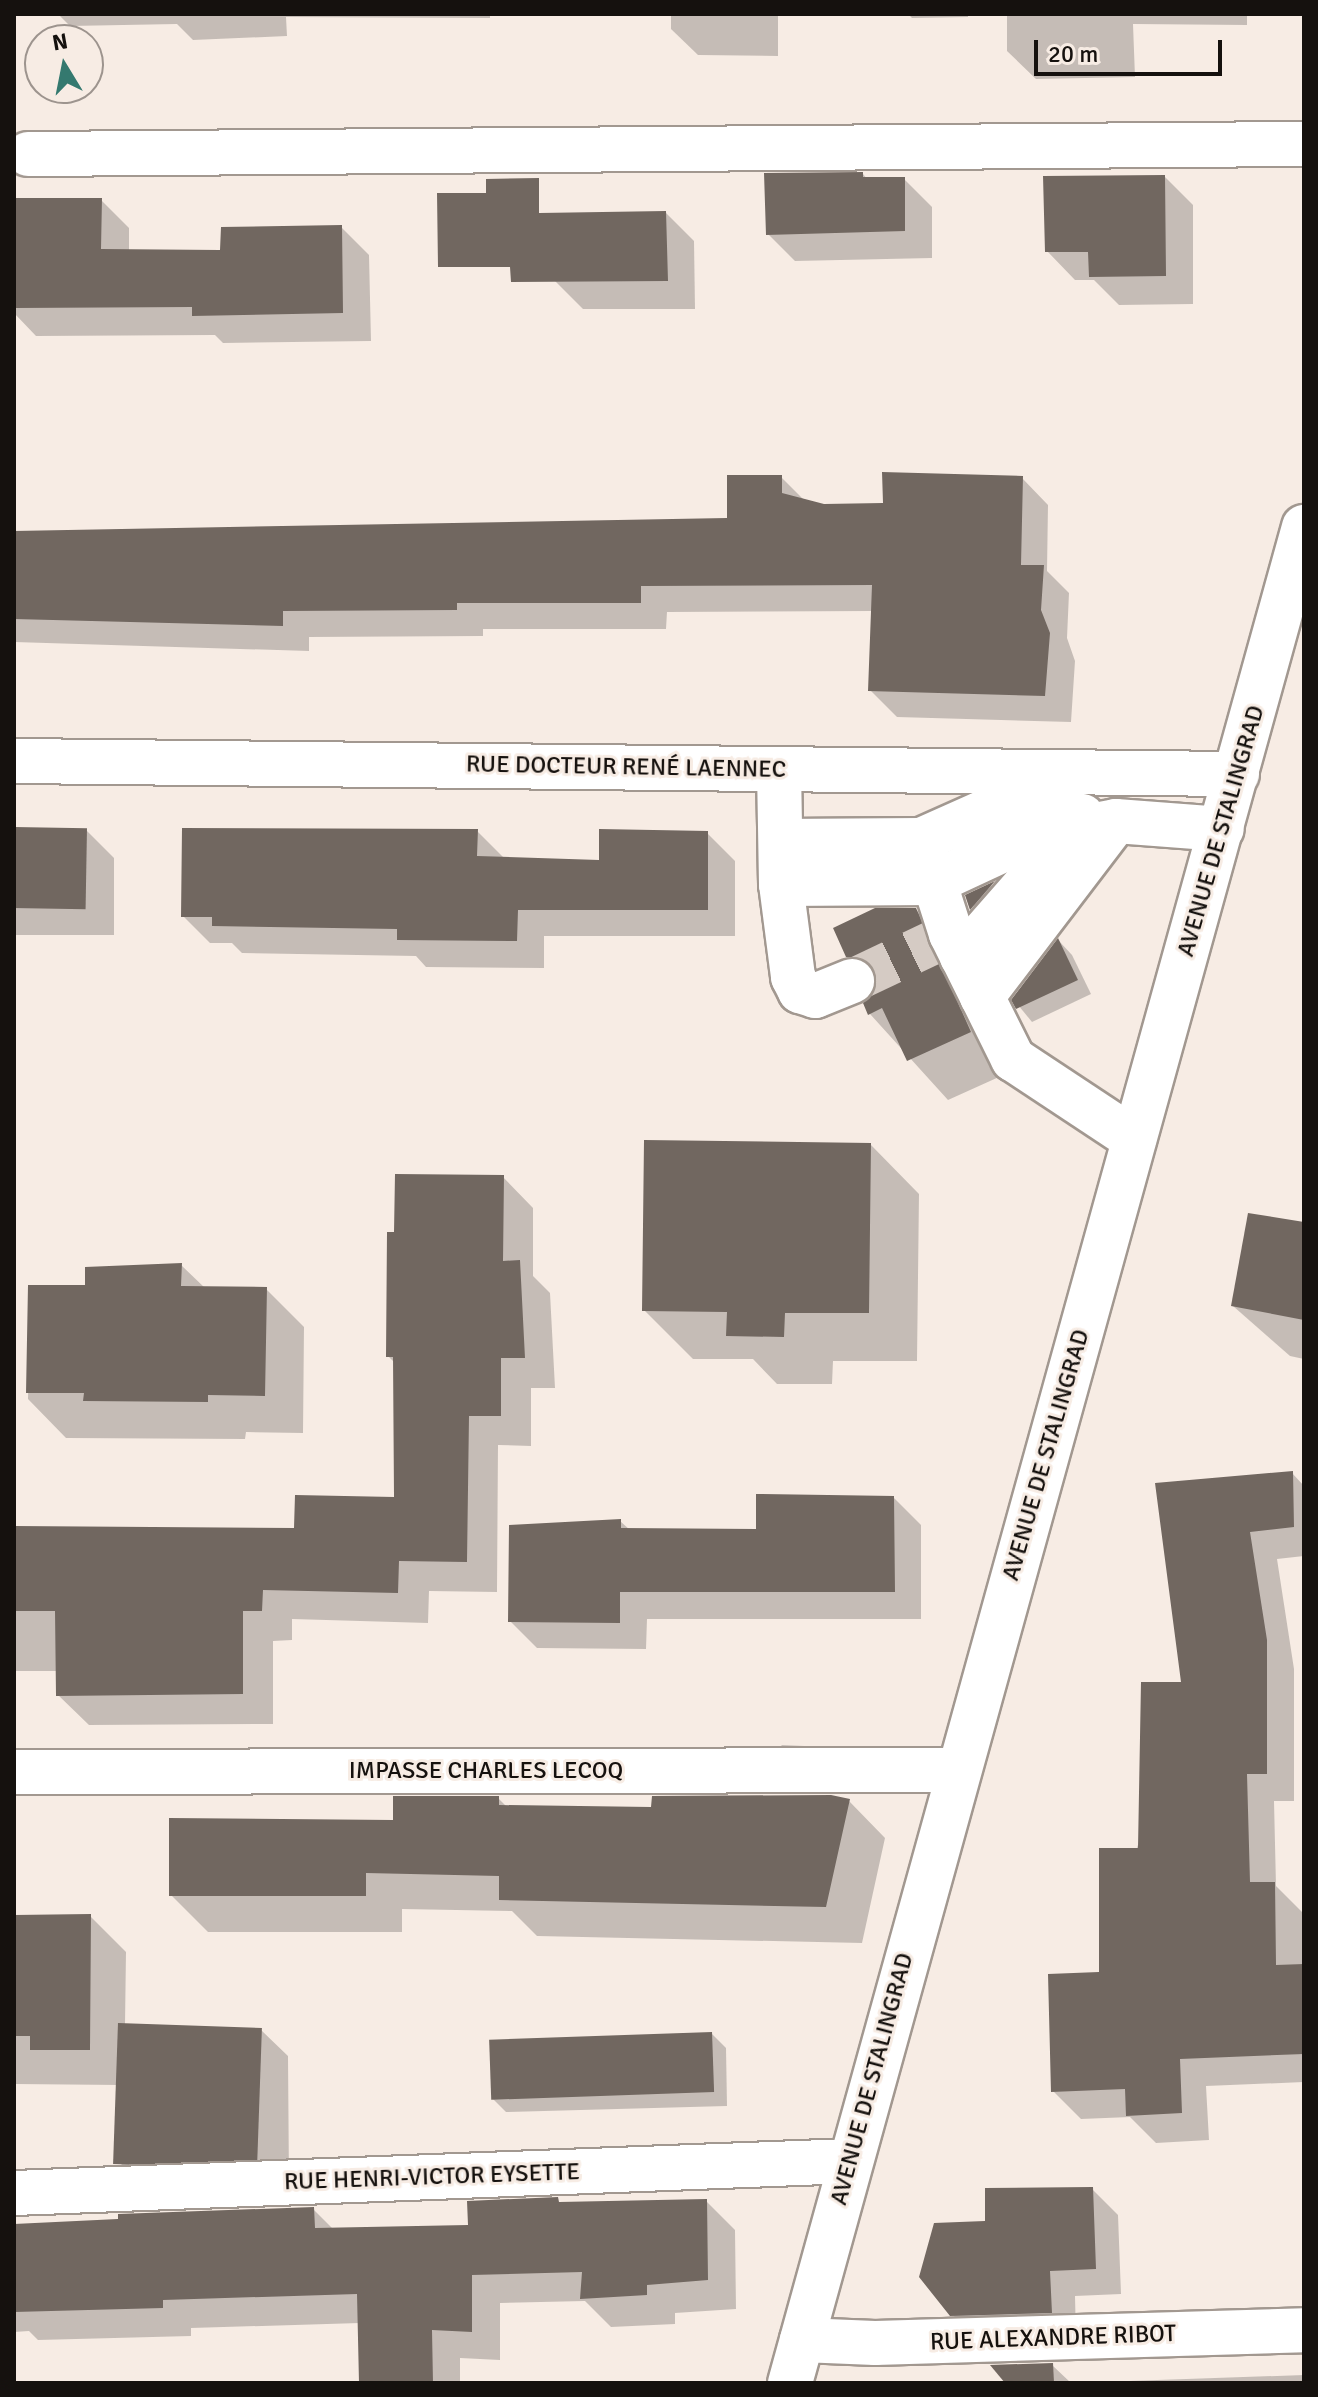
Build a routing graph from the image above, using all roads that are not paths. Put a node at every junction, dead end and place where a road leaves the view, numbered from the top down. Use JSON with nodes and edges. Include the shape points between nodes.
{"nodes":[{"id":1,"x":1304,"y":144,"type":"edge"},
{"id":2,"x":28,"y":154,"type":"dead end"},
{"id":3,"x":1304,"y":527,"type":"edge"},
{"id":4,"x":14,"y":761,"type":"edge"},
{"id":5,"x":779,"y":769,"type":"junction"},
{"id":6,"x":1237,"y":774,"type":"junction"},
{"id":7,"x":1116,"y":821,"type":"junction"},
{"id":8,"x":1222,"y":829,"type":"junction"},
{"id":9,"x":921,"y":840,"type":"junction"},
{"id":10,"x":781,"y":841,"type":"junction"},
{"id":11,"x":932,"y":883,"type":"junction"},
{"id":12,"x":781,"y":884,"type":"junction"},
{"id":13,"x":962,"y":957,"type":"junction"},
{"id":14,"x":852,"y":981,"type":"tunnel mouth"},
{"id":15,"x":982,"y":997,"type":"junction"},
{"id":16,"x":1134,"y":1139,"type":"junction"},
{"id":17,"x":957,"y":1770,"type":"junction"},
{"id":18,"x":14,"y":1772,"type":"edge"},
{"id":19,"x":850,"y":2161,"type":"junction"},
{"id":20,"x":14,"y":2193,"type":"edge"},
{"id":21,"x":1304,"y":2330,"type":"edge"},
{"id":22,"x":802,"y":2340,"type":"junction"},
{"id":23,"x":790,"y":2383,"type":"edge"}],
"edges":[{"from":1,"to":2,"type":"street"},
{"from":3,"to":6,"type":"street","name":"AVENUE DE STALINGRAD"},
{"from":4,"to":5,"type":"street","name":"RUE DOCTEUR RENÉ LAENNEC"},
{"from":5,"to":6,"type":"street","name":"RUE DOCTEUR RENÉ LAENNEC"},
{"from":5,"to":10,"type":"street"},
{"from":6,"to":8,"type":"street","name":"AVENUE DE STALINGRAD"},
{"from":7,"to":8,"type":"street"},
{"from":7,"to":9,"type":"street","via":[[1002,804]]},
{"from":7,"to":11,"type":"street","via":[[1031,837]]},
{"from":7,"to":13,"type":"street","via":[[1040,868]]},
{"from":7,"to":15,"type":"street"},
{"from":8,"to":16,"type":"street","name":"AVENUE DE STALINGRAD"},
{"from":9,"to":10,"type":"street"},
{"from":9,"to":11,"type":"street"},
{"from":10,"to":12,"type":"street"},
{"from":11,"to":12,"type":"street"},
{"from":11,"to":13,"type":"street"},
{"from":12,"to":14,"type":"street","via":[[793,977],[800,991],[815,996]]},
{"from":13,"to":15,"type":"street"},
{"from":15,"to":16,"type":"street","via":[[1013,1059]]},
{"from":16,"to":17,"type":"street","name":"AVENUE DE STALINGRAD"},
{"from":17,"to":18,"type":"street","name":"IMPASSE CHARLES LECOQ"},
{"from":17,"to":19,"type":"street","name":"AVENUE DE STALINGRAD"},
{"from":19,"to":20,"type":"street","name":"RUE HENRI-VICTOR EYSETTE"},
{"from":19,"to":22,"type":"street","name":"AVENUE DE STALINGRAD"},
{"from":21,"to":22,"type":"street","name":"RUE ALEXANDRE RIBOT","via":[[875,2343]]},
{"from":22,"to":23,"type":"street","name":"AVENUE DE STALINGRAD"}]}
